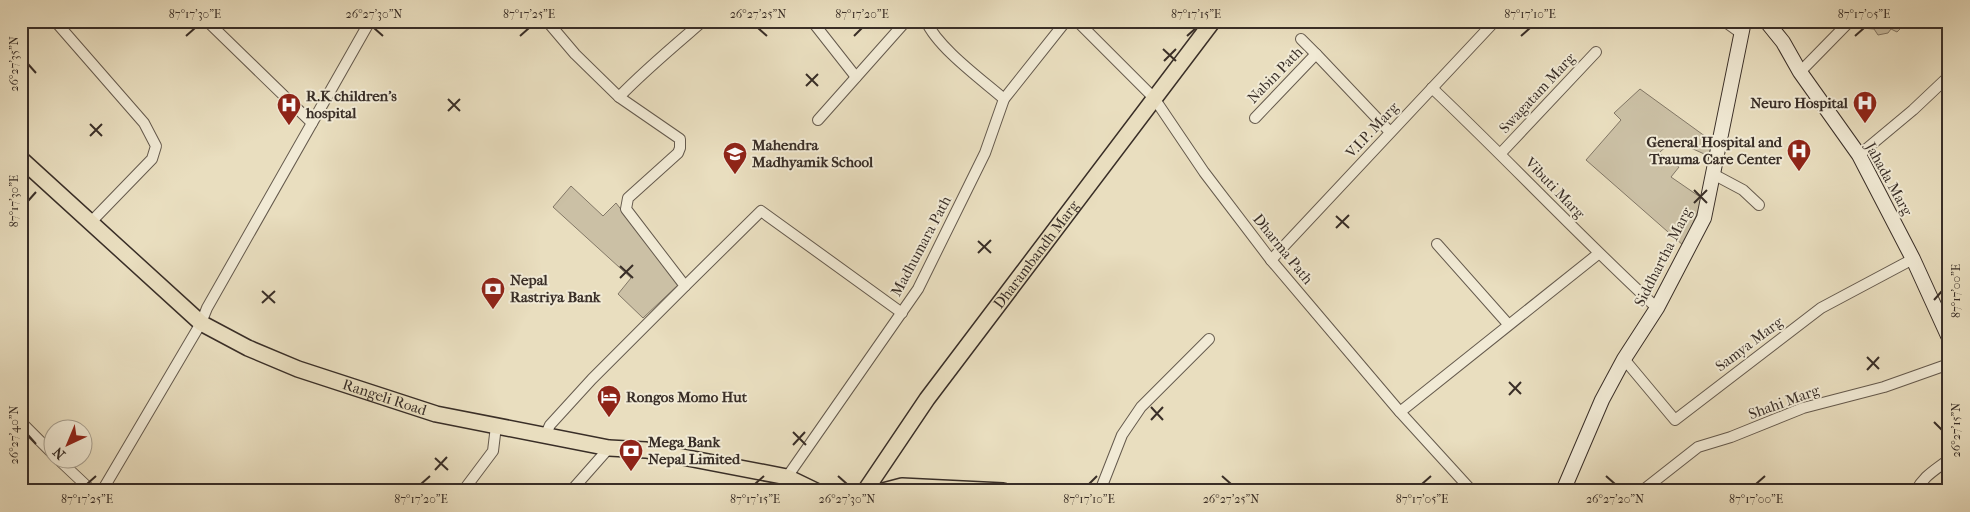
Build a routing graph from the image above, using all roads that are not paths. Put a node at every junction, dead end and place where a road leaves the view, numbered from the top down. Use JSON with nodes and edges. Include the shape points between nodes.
{"nodes":[{"id":1,"x":55,"y":21,"type":"edge"},
{"id":2,"x":207,"y":21,"type":"edge"},
{"id":3,"x":370,"y":21,"type":"edge"},
{"id":4,"x":547,"y":21,"type":"edge"},
{"id":5,"x":703,"y":21,"type":"edge"},
{"id":6,"x":812,"y":21,"type":"edge"},
{"id":7,"x":906,"y":21,"type":"edge"},
{"id":8,"x":926,"y":21,"type":"edge"},
{"id":9,"x":1066,"y":21,"type":"edge"},
{"id":10,"x":1077,"y":21,"type":"edge"},
{"id":11,"x":1214,"y":21,"type":"edge"},
{"id":12,"x":1495,"y":21,"type":"edge"},
{"id":13,"x":1724,"y":21,"type":"edge"},
{"id":14,"x":1766,"y":21,"type":"edge"},
{"id":15,"x":1850,"y":21,"type":"edge"},
{"id":16,"x":1743,"y":28,"type":"edge"},
{"id":17,"x":1301,"y":40,"type":"dead end"},
{"id":18,"x":1596,"y":52,"type":"dead end"},
{"id":19,"x":1316,"y":54,"type":"junction"},
{"id":20,"x":1800,"y":72,"type":"junction"},
{"id":21,"x":1949,"y":76,"type":"edge"},
{"id":22,"x":856,"y":77,"type":"junction"},
{"id":23,"x":1432,"y":88,"type":"junction"},
{"id":24,"x":619,"y":97,"type":"junction"},
{"id":25,"x":1154,"y":98,"type":"junction"},
{"id":26,"x":1004,"y":99,"type":"junction"},
{"id":27,"x":1255,"y":118,"type":"dead end"},
{"id":28,"x":818,"y":120,"type":"dead end"},
{"id":29,"x":312,"y":123,"type":"junction"},
{"id":30,"x":1390,"y":132,"type":"junction"},
{"id":31,"x":1501,"y":153,"type":"junction"},
{"id":32,"x":1859,"y":156,"type":"junction"},
{"id":33,"x":21,"y":160,"type":"edge"},
{"id":34,"x":1713,"y":174,"type":"junction"},
{"id":35,"x":1759,"y":205,"type":"dead end"},
{"id":36,"x":90,"y":223,"type":"junction"},
{"id":37,"x":1437,"y":244,"type":"dead end"},
{"id":38,"x":1598,"y":254,"type":"junction"},
{"id":39,"x":1913,"y":259,"type":"junction"},
{"id":40,"x":1270,"y":260,"type":"junction"},
{"id":41,"x":684,"y":286,"type":"junction"},
{"id":42,"x":1658,"y":308,"type":"junction"},
{"id":43,"x":902,"y":313,"type":"junction"},
{"id":44,"x":201,"y":323,"type":"junction"},
{"id":45,"x":1508,"y":324,"type":"junction"},
{"id":46,"x":1949,"y":338,"type":"edge"},
{"id":47,"x":1210,"y":339,"type":"dead end"},
{"id":48,"x":1624,"y":359,"type":"junction"},
{"id":49,"x":1949,"y":364,"type":"edge"},
{"id":50,"x":1400,"y":412,"type":"junction"},
{"id":51,"x":21,"y":422,"type":"edge"},
{"id":52,"x":496,"y":426,"type":"junction"},
{"id":53,"x":545,"y":436,"type":"junction"},
{"id":54,"x":42,"y":443,"type":"edge"},
{"id":55,"x":609,"y":448,"type":"junction"},
{"id":56,"x":1949,"y":459,"type":"edge"},
{"id":57,"x":70,"y":470,"type":"edge"},
{"id":58,"x":787,"y":477,"type":"junction"},
{"id":59,"x":92,"y":491,"type":"edge"},
{"id":60,"x":102,"y":491,"type":"edge"},
{"id":61,"x":462,"y":491,"type":"edge"},
{"id":62,"x":571,"y":491,"type":"edge"},
{"id":63,"x":816,"y":491,"type":"edge"},
{"id":64,"x":865,"y":491,"type":"edge"},
{"id":65,"x":883,"y":491,"type":"edge"},
{"id":66,"x":1003,"y":491,"type":"edge"},
{"id":67,"x":1100,"y":491,"type":"edge"},
{"id":68,"x":1472,"y":491,"type":"edge"},
{"id":69,"x":1563,"y":491,"type":"edge"},
{"id":70,"x":1642,"y":491,"type":"edge"},
{"id":71,"x":1916,"y":491,"type":"edge"}],
"edges":[{"from":1,"to":36,"type":"street","via":[[144,123],[156,146],[152,159]]},
{"from":2,"to":29,"type":"street"},
{"from":3,"to":29,"type":"street"},
{"from":4,"to":24,"type":"street"},
{"from":5,"to":24,"type":"street","via":[[672,51],[646,69]]},
{"from":6,"to":22,"type":"street"},
{"from":7,"to":22,"type":"street"},
{"from":8,"to":26,"type":"street","via":[[929,30],[961,62]]},
{"from":9,"to":26,"type":"street","name":"Madhumara Path"},
{"from":10,"to":25,"type":"street","name":"Dharma Path"},
{"from":11,"to":25,"type":"main road","name":"Dharambandh Marg"},
{"from":12,"to":23,"type":"street","name":"V.I.P. Marg"},
{"from":13,"to":16,"type":"street"},
{"from":14,"to":20,"type":"street","name":"Jahada Marg"},
{"from":15,"to":20,"type":"street"},
{"from":16,"to":34,"type":"street","name":"Siddhartha Marg"},
{"from":17,"to":19,"type":"street","name":"Nabin Path"},
{"from":18,"to":31,"type":"street","name":"Swagatam Marg"},
{"from":19,"to":27,"type":"street","name":"Nabin Path"},
{"from":19,"to":30,"type":"street","name":"Nabin Path"},
{"from":20,"to":32,"type":"street","name":"Jahada Marg"},
{"from":21,"to":32,"type":"street"},
{"from":22,"to":28,"type":"street"},
{"from":23,"to":30,"type":"street","name":"V.I.P. Marg"},
{"from":23,"to":31,"type":"street","name":"Vibuti Marg"},
{"from":24,"to":41,"type":"street","via":[[681,142],[678,153],[628,198],[626,209]]},
{"from":25,"to":40,"type":"street","name":"Dharma Path"},
{"from":25,"to":64,"type":"main road","name":"Dharambandh Marg","via":[[927,399]]},
{"from":26,"to":43,"type":"street","name":"Madhumara Path","via":[[985,153],[918,289]]},
{"from":29,"to":44,"type":"street"},
{"from":30,"to":40,"type":"street","name":"V.I.P. Marg"},
{"from":31,"to":38,"type":"street","name":"Vibuti Marg"},
{"from":32,"to":39,"type":"street","name":"Jahada Marg"},
{"from":33,"to":36,"type":"main road","name":"Rangeli Road"},
{"from":34,"to":35,"type":"street","via":[[1743,190]]},
{"from":34,"to":42,"type":"street","name":"Siddhartha Marg","via":[[1704,218]]},
{"from":36,"to":44,"type":"main road","name":"Rangeli Road"},
{"from":37,"to":45,"type":"street"},
{"from":38,"to":42,"type":"street","name":"Vibuti Marg"},
{"from":38,"to":45,"type":"street"},
{"from":39,"to":46,"type":"street","name":"Jahada Marg"},
{"from":39,"to":48,"type":"street","name":"Samya Marg","via":[[1821,308],[1675,420]]},
{"from":40,"to":50,"type":"street","name":"Dharma Path"},
{"from":41,"to":43,"type":"street","via":[[761,211]]},
{"from":41,"to":53,"type":"street","via":[[592,379],[550,425]]},
{"from":42,"to":48,"type":"street","name":"Siddhartha Marg"},
{"from":43,"to":58,"type":"street","name":"Madhumara Path"},
{"from":44,"to":52,"type":"main road","name":"Rangeli Road","via":[[248,348],[298,368],[412,407]]},
{"from":44,"to":60,"type":"street"},
{"from":45,"to":50,"type":"street"},
{"from":47,"to":67,"type":"street","via":[[1141,407],[1122,435]]},
{"from":48,"to":69,"type":"street","name":"Siddhartha Marg","via":[[1602,400]]},
{"from":49,"to":70,"type":"street","name":"Shahi Marg","via":[[1884,387],[1803,408],[1698,447]]},
{"from":50,"to":68,"type":"street","name":"Dharma Path"},
{"from":51,"to":54,"type":"street"},
{"from":52,"to":53,"type":"main road","name":"Rangeli Road"},
{"from":52,"to":61,"type":"street","via":[[493,451]]},
{"from":53,"to":55,"type":"main road","name":"Rangeli Road"},
{"from":55,"to":58,"type":"main road","name":"Rangeli Road","via":[[646,450]]},
{"from":55,"to":62,"type":"street"},
{"from":56,"to":71,"type":"street","via":[[1929,472]]},
{"from":57,"to":59,"type":"street"},
{"from":58,"to":63,"type":"main road","name":"Rangeli Road"},
{"from":65,"to":66,"type":"main road","via":[[902,486]]}]}
